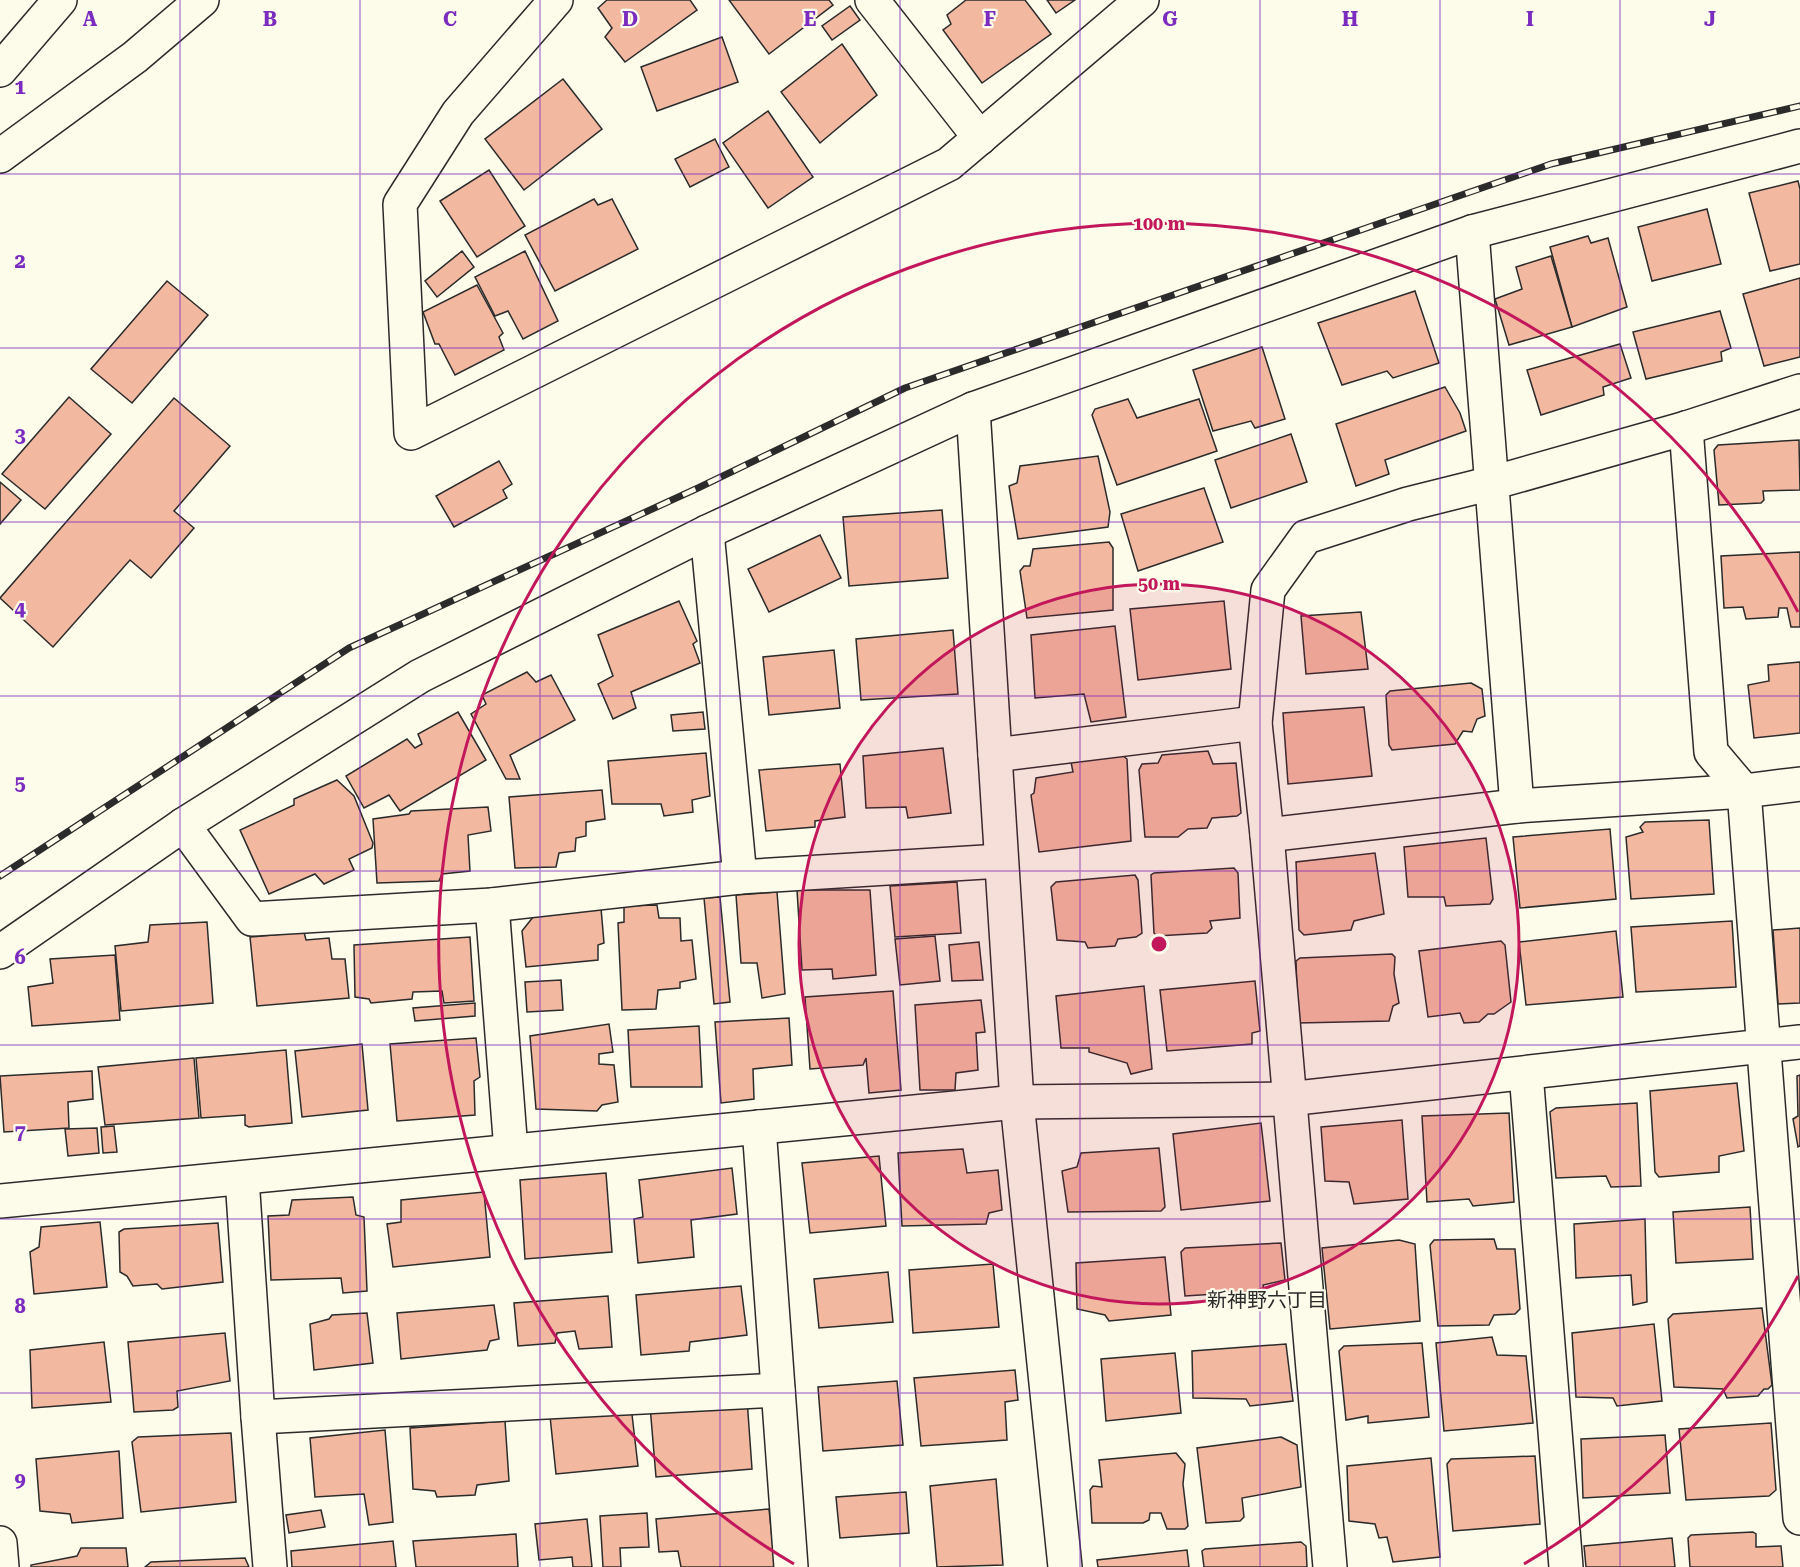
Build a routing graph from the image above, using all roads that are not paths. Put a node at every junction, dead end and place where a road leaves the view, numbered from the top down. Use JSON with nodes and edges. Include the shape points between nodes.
{"nodes":[{"id":1,"x":60,"y":0,"type":"edge"},
{"id":2,"x":202,"y":0,"type":"edge"},
{"id":3,"x":556,"y":0,"type":"edge"},
{"id":4,"x":872,"y":0,"type":"edge"},
{"id":5,"x":1142,"y":0,"type":"edge"},
{"id":6,"x":0,"y":70,"type":"edge"},
{"id":7,"x":980,"y":138,"type":"junction"},
{"id":8,"x":1800,"y":146,"type":"edge"},
{"id":9,"x":0,"y":156,"type":"edge"},
{"id":10,"x":1472,"y":232,"type":"junction"},
{"id":11,"x":1800,"y":391,"type":"edge"},
{"id":12,"x":973,"y":409,"type":"junction"},
{"id":13,"x":1686,"y":428,"type":"junction"},
{"id":14,"x":1492,"y":483,"type":"junction"},
{"id":15,"x":707,"y":532,"type":"junction"},
{"id":16,"x":1255,"y":723,"type":"junction"},
{"id":17,"x":994,"y":754,"type":"junction"},
{"id":18,"x":1800,"y":784,"type":"edge"},
{"id":19,"x":1744,"y":791,"type":"junction"},
{"id":20,"x":1517,"y":806,"type":"junction"},
{"id":21,"x":183,"y":825,"type":"junction"},
{"id":22,"x":1267,"y":836,"type":"junction"},
{"id":23,"x":1001,"y":861,"type":"junction"},
{"id":24,"x":740,"y":877,"type":"junction"},
{"id":25,"x":492,"y":905,"type":"junction"},
{"id":26,"x":0,"y":952,"type":"edge"},
{"id":27,"x":1800,"y":1042,"type":"edge"},
{"id":28,"x":1763,"y":1045,"type":"junction"},
{"id":29,"x":1526,"y":1073,"type":"junction"},
{"id":30,"x":1288,"y":1099,"type":"junction"},
{"id":31,"x":1017,"y":1102,"type":"junction"},
{"id":32,"x":759,"y":1128,"type":"junction"},
{"id":33,"x":511,"y":1151,"type":"junction"},
{"id":34,"x":242,"y":1178,"type":"junction"},
{"id":35,"x":0,"y":1201,"type":"edge"},
{"id":36,"x":778,"y":1390,"type":"junction"},
{"id":37,"x":258,"y":1417,"type":"junction"},
{"id":38,"x":1800,"y":1518,"type":"edge"},
{"id":39,"x":0,"y":1544,"type":"edge"},
{"id":40,"x":2,"y":1567,"type":"edge"},
{"id":41,"x":270,"y":1567,"type":"edge"},
{"id":42,"x":791,"y":1567,"type":"edge"},
{"id":43,"x":1065,"y":1567,"type":"edge"},
{"id":44,"x":1330,"y":1567,"type":"edge"},
{"id":45,"x":1566,"y":1567,"type":"edge"}],
"edges":[{"from":1,"to":6,"type":"street"},
{"from":2,"to":9,"type":"street","via":[[135,57]]},
{"from":3,"to":7,"type":"street","via":[[458,113],[400,204],[411,433],[949,164]]},
{"from":4,"to":7,"type":"street"},
{"from":5,"to":7,"type":"street"},
{"from":8,"to":10,"type":"street"},
{"from":10,"to":12,"type":"street"},
{"from":10,"to":14,"type":"street"},
{"from":11,"to":13,"type":"street"},
{"from":12,"to":15,"type":"street"},
{"from":12,"to":17,"type":"street"},
{"from":13,"to":14,"type":"street"},
{"from":13,"to":19,"type":"street","via":[[1711,752]]},
{"from":14,"to":16,"type":"street","via":[[1408,504],[1306,537],[1268,590]]},
{"from":14,"to":20,"type":"street"},
{"from":15,"to":21,"type":"street","via":[[420,676]]},
{"from":15,"to":24,"type":"street"},
{"from":16,"to":17,"type":"street"},
{"from":16,"to":22,"type":"street"},
{"from":17,"to":23,"type":"street"},
{"from":18,"to":19,"type":"street"},
{"from":19,"to":20,"type":"street"},
{"from":19,"to":28,"type":"street"},
{"from":20,"to":22,"type":"street"},
{"from":21,"to":25,"type":"street","via":[[252,919]]},
{"from":21,"to":26,"type":"street"},
{"from":22,"to":30,"type":"street"},
{"from":23,"to":24,"type":"street"},
{"from":23,"to":31,"type":"street"},
{"from":24,"to":25,"type":"street"},
{"from":25,"to":33,"type":"street"},
{"from":27,"to":28,"type":"street"},
{"from":28,"to":29,"type":"street"},
{"from":28,"to":38,"type":"street"},
{"from":29,"to":30,"type":"street"},
{"from":29,"to":45,"type":"street"},
{"from":30,"to":31,"type":"street"},
{"from":30,"to":44,"type":"street"},
{"from":31,"to":32,"type":"street"},
{"from":31,"to":43,"type":"street"},
{"from":32,"to":33,"type":"street"},
{"from":32,"to":36,"type":"street"},
{"from":33,"to":34,"type":"street"},
{"from":34,"to":35,"type":"street"},
{"from":34,"to":37,"type":"street"},
{"from":36,"to":37,"type":"street"},
{"from":36,"to":42,"type":"street"},
{"from":37,"to":41,"type":"street"},
{"from":39,"to":40,"type":"street"}]}
